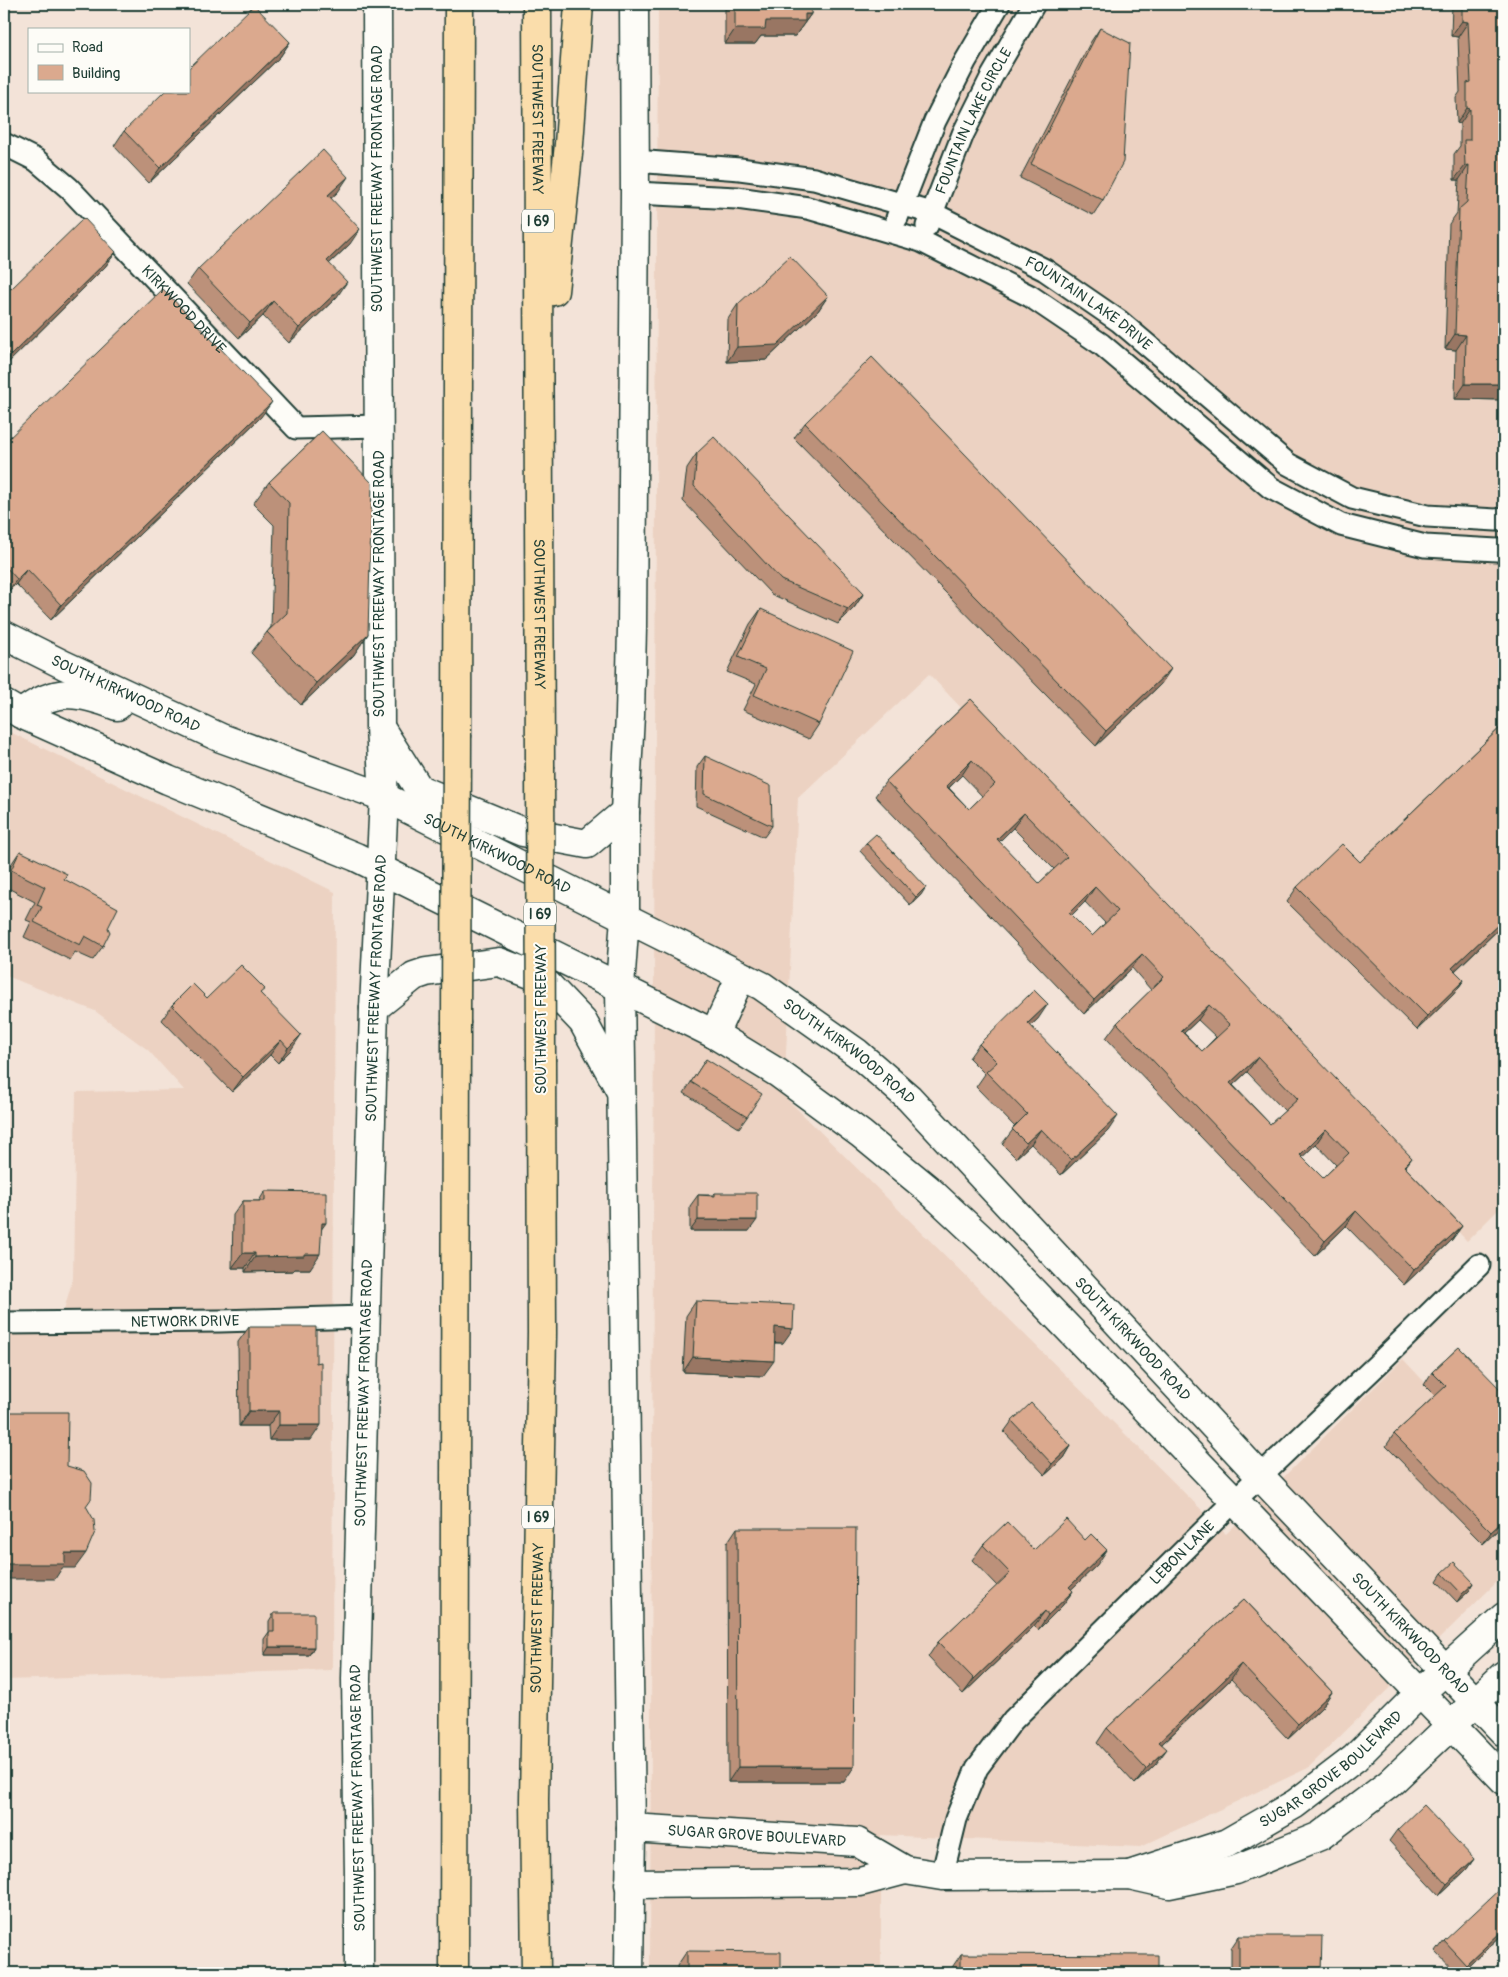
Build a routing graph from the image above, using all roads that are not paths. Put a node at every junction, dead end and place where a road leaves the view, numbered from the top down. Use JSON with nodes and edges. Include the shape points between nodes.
{"nodes":[{"id":1,"x":377,"y":4,"type":"edge"},
{"id":2,"x":459,"y":4,"type":"edge"},
{"id":3,"x":537,"y":4,"type":"edge"},
{"id":4,"x":579,"y":4,"type":"edge"},
{"id":5,"x":634,"y":4,"type":"edge"},
{"id":6,"x":999,"y":4,"type":"edge"},
{"id":7,"x":1034,"y":4,"type":"edge"},
{"id":8,"x":965,"y":62,"type":"junction"},
{"id":9,"x":992,"y":76,"type":"junction"},
{"id":10,"x":4,"y":144,"type":"edge"},
{"id":11,"x":635,"y":161,"type":"junction"},
{"id":12,"x":635,"y":193,"type":"junction"},
{"id":13,"x":902,"y":205,"type":"junction"},
{"id":14,"x":932,"y":213,"type":"junction"},
{"id":15,"x":892,"y":232,"type":"junction"},
{"id":16,"x":921,"y":241,"type":"junction"},
{"id":17,"x":1209,"y":398,"type":"junction"},
{"id":18,"x":1189,"y":420,"type":"junction"},
{"id":19,"x":379,"y":426,"type":"junction"},
{"id":20,"x":539,"y":439,"type":"junction"},
{"id":21,"x":1427,"y":516,"type":"junction"},
{"id":22,"x":1504,"y":518,"type":"edge"},
{"id":23,"x":1425,"y":546,"type":"junction"},
{"id":24,"x":1504,"y":549,"type":"edge"},
{"id":25,"x":4,"y":636,"type":"edge"},
{"id":26,"x":64,"y":665,"type":"junction"},
{"id":27,"x":4,"y":686,"type":"edge"},
{"id":28,"x":12,"y":709,"type":"edge"},
{"id":29,"x":159,"y":710,"type":"junction"},
{"id":30,"x":380,"y":727,"type":"junction"},
{"id":31,"x":384,"y":797,"type":"junction"},
{"id":32,"x":625,"y":812,"type":"junction"},
{"id":33,"x":379,"y":868,"type":"junction"},
{"id":34,"x":626,"y":917,"type":"junction"},
{"id":35,"x":741,"y":976,"type":"junction"},
{"id":36,"x":620,"y":987,"type":"junction"},
{"id":37,"x":374,"y":1008,"type":"junction"},
{"id":38,"x":714,"y":1034,"type":"junction"},
{"id":39,"x":621,"y":1091,"type":"junction"},
{"id":40,"x":1479,"y":1265,"type":"dead end"},
{"id":41,"x":366,"y":1317,"type":"junction"},
{"id":42,"x":4,"y":1322,"type":"edge"},
{"id":43,"x":1260,"y":1476,"type":"junction"},
{"id":44,"x":1234,"y":1500,"type":"junction"},
{"id":45,"x":1504,"y":1617,"type":"edge"},
{"id":46,"x":1445,"y":1671,"type":"junction"},
{"id":47,"x":1504,"y":1675,"type":"edge"},
{"id":48,"x":1420,"y":1693,"type":"junction"},
{"id":49,"x":1475,"y":1702,"type":"junction"},
{"id":50,"x":1451,"y":1725,"type":"junction"},
{"id":51,"x":1504,"y":1732,"type":"edge"},
{"id":52,"x":1504,"y":1780,"type":"edge"},
{"id":53,"x":631,"y":1828,"type":"junction"},
{"id":54,"x":905,"y":1870,"type":"junction"},
{"id":55,"x":1129,"y":1875,"type":"junction"},
{"id":56,"x":942,"y":1876,"type":"junction"},
{"id":57,"x":629,"y":1884,"type":"junction"},
{"id":58,"x":359,"y":1973,"type":"edge"},
{"id":59,"x":454,"y":1973,"type":"edge"},
{"id":60,"x":536,"y":1973,"type":"edge"},
{"id":61,"x":629,"y":1973,"type":"edge"}],
"edges":[{"from":1,"to":19,"type":"main road","name":"SOUTHWEST FREEWAY FRONTAGE ROAD"},
{"from":2,"to":59,"type":"highway","bridge":true},
{"from":3,"to":20,"type":"highway","name":"SOUTHWEST FREEWAY","number":"I 69"},
{"from":4,"to":20,"type":"highway"},
{"from":5,"to":11,"type":"main road"},
{"from":6,"to":8,"type":"street","name":"FOUNTAIN LAKE CIRCLE"},
{"from":7,"to":9,"type":"street","name":"FOUNTAIN LAKE CIRCLE"},
{"from":8,"to":9,"type":"street"},
{"from":8,"to":13,"type":"street","name":"FOUNTAIN LAKE CIRCLE","via":[[935,121]]},
{"from":9,"to":14,"type":"street","name":"FOUNTAIN LAKE CIRCLE","via":[[963,134]]},
{"from":10,"to":19,"type":"street","name":"KIRKWOOD DRIVE","via":[[36,160],[69,188],[296,428]]},
{"from":11,"to":12,"type":"main road"},
{"from":11,"to":13,"type":"street","name":"FOUNTAIN LAKE DRIVE","via":[[740,169],[814,180]]},
{"from":12,"to":15,"type":"street","name":"FOUNTAIN LAKE DRIVE","via":[[738,198],[799,207]]},
{"from":12,"to":32,"type":"main road","via":[[632,636]]},
{"from":13,"to":14,"type":"street","name":"FOUNTAIN LAKE DRIVE"},
{"from":13,"to":15,"type":"street","name":"FOUNTAIN LAKE CIRCLE"},
{"from":14,"to":16,"type":"street","name":"FOUNTAIN LAKE CIRCLE"},
{"from":14,"to":17,"type":"street","name":"FOUNTAIN LAKE DRIVE","via":[[1045,270],[1119,321]]},
{"from":15,"to":16,"type":"street","name":"FOUNTAIN LAKE DRIVE"},
{"from":16,"to":18,"type":"street","name":"FOUNTAIN LAKE DRIVE","via":[[1030,296],[1101,344]]},
{"from":17,"to":18,"type":"street"},
{"from":17,"to":21,"type":"street","name":"FOUNTAIN LAKE DRIVE","via":[[1288,464],[1352,498]]},
{"from":18,"to":23,"type":"street","name":"FOUNTAIN LAKE DRIVE","via":[[1271,488],[1341,526]]},
{"from":19,"to":30,"type":"main road","name":"SOUTHWEST FREEWAY FRONTAGE ROAD"},
{"from":20,"to":60,"type":"highway","name":"SOUTHWEST FREEWAY","number":"I 69","bridge":true,"via":[[542,1333],[534,1800]]},
{"from":21,"to":22,"type":"street","name":"FOUNTAIN LAKE DRIVE"},
{"from":21,"to":23,"type":"street"},
{"from":23,"to":24,"type":"street","name":"FOUNTAIN LAKE DRIVE"},
{"from":25,"to":26,"type":"main road","name":"SOUTH KIRKWOOD ROAD"},
{"from":26,"to":27,"type":"main road","via":[[48,682],[39,686],[17,690]]},
{"from":26,"to":29,"type":"main road","name":"SOUTH KIRKWOOD ROAD"},
{"from":28,"to":29,"type":"main road","via":[[66,694],[92,696],[137,714]]},
{"from":28,"to":33,"type":"main road","via":[[168,780]]},
{"from":29,"to":31,"type":"main road","name":"SOUTH KIRKWOOD ROAD","via":[[221,738]]},
{"from":30,"to":31,"type":"main road","name":"SOUTHWEST FREEWAY FRONTAGE ROAD"},
{"from":30,"to":32,"type":"main road","via":[[419,789],[523,832],[587,844]]},
{"from":31,"to":33,"type":"main road","name":"SOUTHWEST FREEWAY FRONTAGE ROAD"},
{"from":31,"to":34,"type":"main road","name":"SOUTH KIRKWOOD ROAD"},
{"from":32,"to":34,"type":"main road"},
{"from":33,"to":36,"type":"main road"},
{"from":33,"to":37,"type":"main road","name":"SOUTHWEST FREEWAY FRONTAGE ROAD"},
{"from":34,"to":35,"type":"main road","name":"SOUTH KIRKWOOD ROAD"},
{"from":34,"to":36,"type":"main road"},
{"from":35,"to":38,"type":"main road"},
{"from":35,"to":43,"type":"main road","name":"SOUTH KIRKWOOD ROAD","via":[[780,998],[856,1053],[909,1098]]},
{"from":36,"to":38,"type":"main road"},
{"from":36,"to":39,"type":"main road"},
{"from":37,"to":39,"type":"main road","via":[[414,976],[500,962],[541,978],[583,1022]]},
{"from":37,"to":41,"type":"main road","name":"SOUTHWEST FREEWAY FRONTAGE ROAD"},
{"from":38,"to":44,"type":"main road","via":[[778,1073],[861,1134],[928,1189],[987,1244]]},
{"from":39,"to":53,"type":"main road"},
{"from":40,"to":43,"type":"street","name":"LEBON LANE"},
{"from":41,"to":42,"type":"street","name":"NETWORK DRIVE"},
{"from":41,"to":58,"type":"main road","name":"SOUTHWEST FREEWAY FRONTAGE ROAD","via":[[356,1679]]},
{"from":43,"to":44,"type":"street","name":"LEBON LANE"},
{"from":43,"to":46,"type":"main road","name":"SOUTH KIRKWOOD ROAD"},
{"from":44,"to":48,"type":"main road"},
{"from":44,"to":56,"type":"street","name":"LEBON LANE","via":[[1013,1720],[977,1768],[956,1819]]},
{"from":45,"to":46,"type":"main road","name":"SUGAR GROVE BOULEVARD"},
{"from":46,"to":48,"type":"main road","name":"SUGAR GROVE BOULEVARD"},
{"from":46,"to":49,"type":"main road","name":"SOUTH KIRKWOOD ROAD"},
{"from":47,"to":49,"type":"main road","name":"SUGAR GROVE BOULEVARD"},
{"from":48,"to":50,"type":"main road"},
{"from":48,"to":55,"type":"main road","name":"SUGAR GROVE BOULEVARD","via":[[1355,1758],[1295,1804],[1227,1843]]},
{"from":49,"to":50,"type":"main road","name":"SUGAR GROVE BOULEVARD"},
{"from":49,"to":51,"type":"main road","name":"SOUTH KIRKWOOD ROAD"},
{"from":50,"to":52,"type":"main road"},
{"from":50,"to":55,"type":"main road","name":"SUGAR GROVE BOULEVARD","via":[[1389,1784],[1320,1836],[1236,1870],[1168,1884]]},
{"from":53,"to":54,"type":"main road","name":"SUGAR GROVE BOULEVARD","via":[[856,1842]]},
{"from":53,"to":57,"type":"main road"},
{"from":54,"to":56,"type":"main road","name":"SUGAR GROVE BOULEVARD"},
{"from":54,"to":57,"type":"main road","name":"SUGAR GROVE BOULEVARD","via":[[860,1882]]},
{"from":55,"to":56,"type":"main road","name":"SUGAR GROVE BOULEVARD"},
{"from":57,"to":61,"type":"main road"}]}
